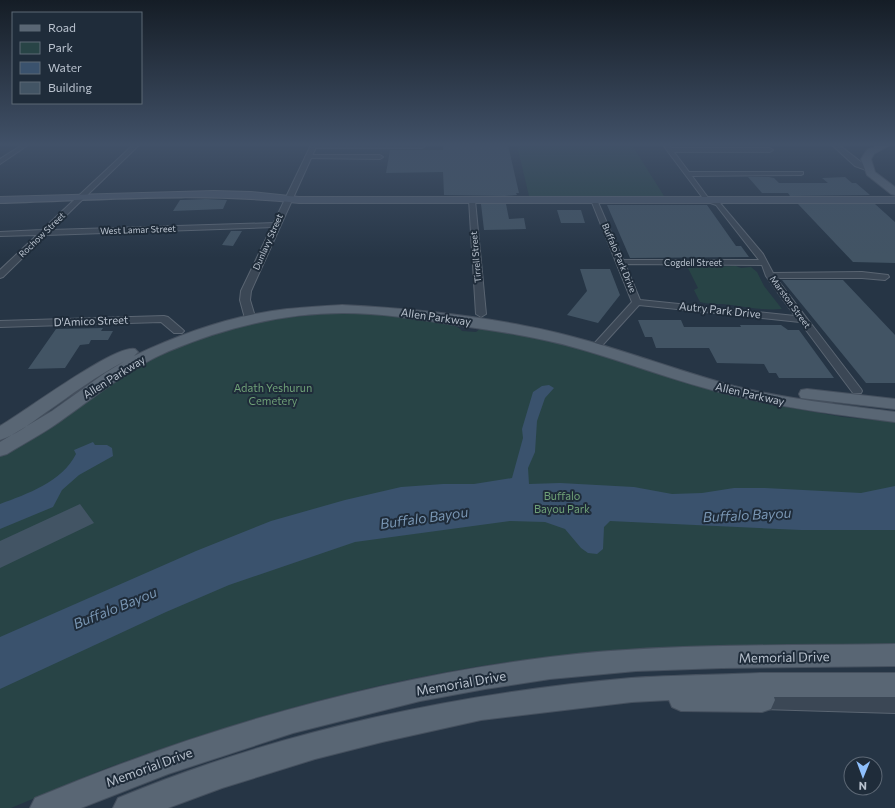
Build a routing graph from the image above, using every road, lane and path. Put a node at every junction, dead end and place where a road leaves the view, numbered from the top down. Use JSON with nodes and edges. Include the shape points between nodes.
{"nodes":[{"id":1,"x":95,"y":183,"type":"edge"},
{"id":2,"x":296,"y":183,"type":"edge"},
{"id":3,"x":694,"y":183,"type":"edge"},
{"id":4,"x":883,"y":183,"type":"edge"},
{"id":5,"x":895,"y":192,"type":"edge"},
{"id":6,"x":79,"y":198,"type":"junction"},
{"id":7,"x":288,"y":199,"type":"junction"},
{"id":8,"x":0,"y":200,"type":"edge"},
{"id":9,"x":472,"y":200,"type":"junction"},
{"id":10,"x":594,"y":200,"type":"junction"},
{"id":11,"x":707,"y":200,"type":"junction"},
{"id":12,"x":895,"y":200,"type":"edge"},
{"id":13,"x":275,"y":225,"type":"junction"},
{"id":14,"x":46,"y":232,"type":"junction"},
{"id":15,"x":0,"y":234,"type":"edge"},
{"id":16,"x":620,"y":262,"type":"junction"},
{"id":17,"x":765,"y":263,"type":"junction"},
{"id":18,"x":0,"y":275,"type":"edge"},
{"id":19,"x":770,"y":276,"type":"junction"},
{"id":20,"x":885,"y":277,"type":"dead end"},
{"id":21,"x":637,"y":302,"type":"junction"},
{"id":22,"x":396,"y":312,"type":"junction"},
{"id":23,"x":481,"y":314,"type":"junction"},
{"id":24,"x":248,"y":315,"type":"junction"},
{"id":25,"x":802,"y":319,"type":"junction"},
{"id":26,"x":0,"y":324,"type":"edge"},
{"id":27,"x":178,"y":331,"type":"junction"},
{"id":28,"x":599,"y":344,"type":"junction"},
{"id":29,"x":857,"y":390,"type":"junction"},
{"id":30,"x":71,"y":396,"type":"junction"},
{"id":31,"x":827,"y":397,"type":"junction"},
{"id":32,"x":888,"y":404,"type":"edge"},
{"id":33,"x":895,"y":417,"type":"edge"},
{"id":34,"x":0,"y":434,"type":"edge"},
{"id":35,"x":0,"y":450,"type":"edge"},
{"id":36,"x":895,"y":655,"type":"edge"},
{"id":37,"x":895,"y":685,"type":"edge"},
{"id":38,"x":597,"y":693,"type":"junction"},
{"id":39,"x":762,"y":700,"type":"joint"},
{"id":40,"x":895,"y":704,"type":"edge"},
{"id":41,"x":45,"y":808,"type":"edge"},
{"id":42,"x":128,"y":808,"type":"edge"}],
"edges":[{"from":1,"to":6,"type":"street","name":"Rochow Street"},
{"from":2,"to":7,"type":"street","name":"Dunlavy Street"},
{"from":3,"to":11,"type":"street"},
{"from":4,"to":5,"type":"main road"},
{"from":6,"to":7,"type":"main road","via":[[220,194]]},
{"from":6,"to":8,"type":"main road"},
{"from":6,"to":14,"type":"street","name":"Rochow Street"},
{"from":7,"to":9,"type":"main road"},
{"from":7,"to":13,"type":"street","name":"Dunlavy Street"},
{"from":9,"to":10,"type":"main road"},
{"from":9,"to":23,"type":"street","name":"Tirrell Street"},
{"from":10,"to":11,"type":"main road"},
{"from":10,"to":16,"type":"street","name":"Buffalo Park Drive"},
{"from":11,"to":12,"type":"main road"},
{"from":11,"to":17,"type":"street","name":"Marston Street","via":[[718,204]]},
{"from":13,"to":14,"type":"street","name":"West Lamar Street"},
{"from":13,"to":24,"type":"street","name":"Dunlavy Street","via":[[246,291]]},
{"from":14,"to":15,"type":"street","name":"West Lamar Street"},
{"from":14,"to":18,"type":"street","name":"Rochow Street"},
{"from":16,"to":17,"type":"street","name":"Cogdell Street"},
{"from":16,"to":21,"type":"street","name":"Buffalo Park Drive"},
{"from":17,"to":19,"type":"street","name":"Marston Street"},
{"from":19,"to":20,"type":"street"},
{"from":19,"to":25,"type":"street","name":"Marston Street"},
{"from":21,"to":25,"type":"street","name":"Autry Park Drive"},
{"from":21,"to":28,"type":"street","name":"Buffalo Park Drive"},
{"from":22,"to":23,"type":"main road","via":[[433,312],[467,316]]},
{"from":22,"to":24,"type":"main road","name":"Allen Parkway","via":[[342,309]]},
{"from":22,"to":28,"type":"main road","name":"Allen Parkway","via":[[525,330]]},
{"from":23,"to":24,"type":"main road","name":"Allen Parkway","via":[[400,303],[346,300],[287,304]]},
{"from":23,"to":28,"type":"main road","name":"Allen Parkway","via":[[556,327]]},
{"from":24,"to":27,"type":"main road","name":"Allen Parkway","via":[[200,323]]},
{"from":24,"to":30,"type":"main road","name":"Allen Parkway","via":[[162,348]]},
{"from":25,"to":29,"type":"street","name":"Marston Street"},
{"from":26,"to":27,"type":"street","name":"D'Amico Street","via":[[150,318],[164,319]]},
{"from":27,"to":30,"type":"main road","name":"Allen Parkway","via":[[96,370]]},
{"from":28,"to":31,"type":"main road","name":"Allen Parkway","via":[[731,378]]},
{"from":28,"to":33,"type":"main road","name":"Allen Parkway","via":[[699,382],[835,411]]},
{"from":29,"to":31,"type":"street","via":[[847,396]]},
{"from":29,"to":32,"type":"street"},
{"from":30,"to":34,"type":"main road","name":"Allen Parkway"},
{"from":30,"to":35,"type":"main road","name":"Allen Parkway","via":[[40,426]]},
{"from":31,"to":32,"type":"main road","name":"Allen Parkway"},
{"from":36,"to":41,"type":"main road","name":"Memorial Drive","via":[[615,662],[472,679],[386,696],[233,737],[121,776]]},
{"from":37,"to":38,"type":"main road","via":[[753,686]]},
{"from":38,"to":39,"type":"main road","via":[[654,698]]},
{"from":38,"to":42,"type":"main road","via":[[481,708],[382,729],[222,774]]},
{"from":39,"to":40,"type":"street"}]}
